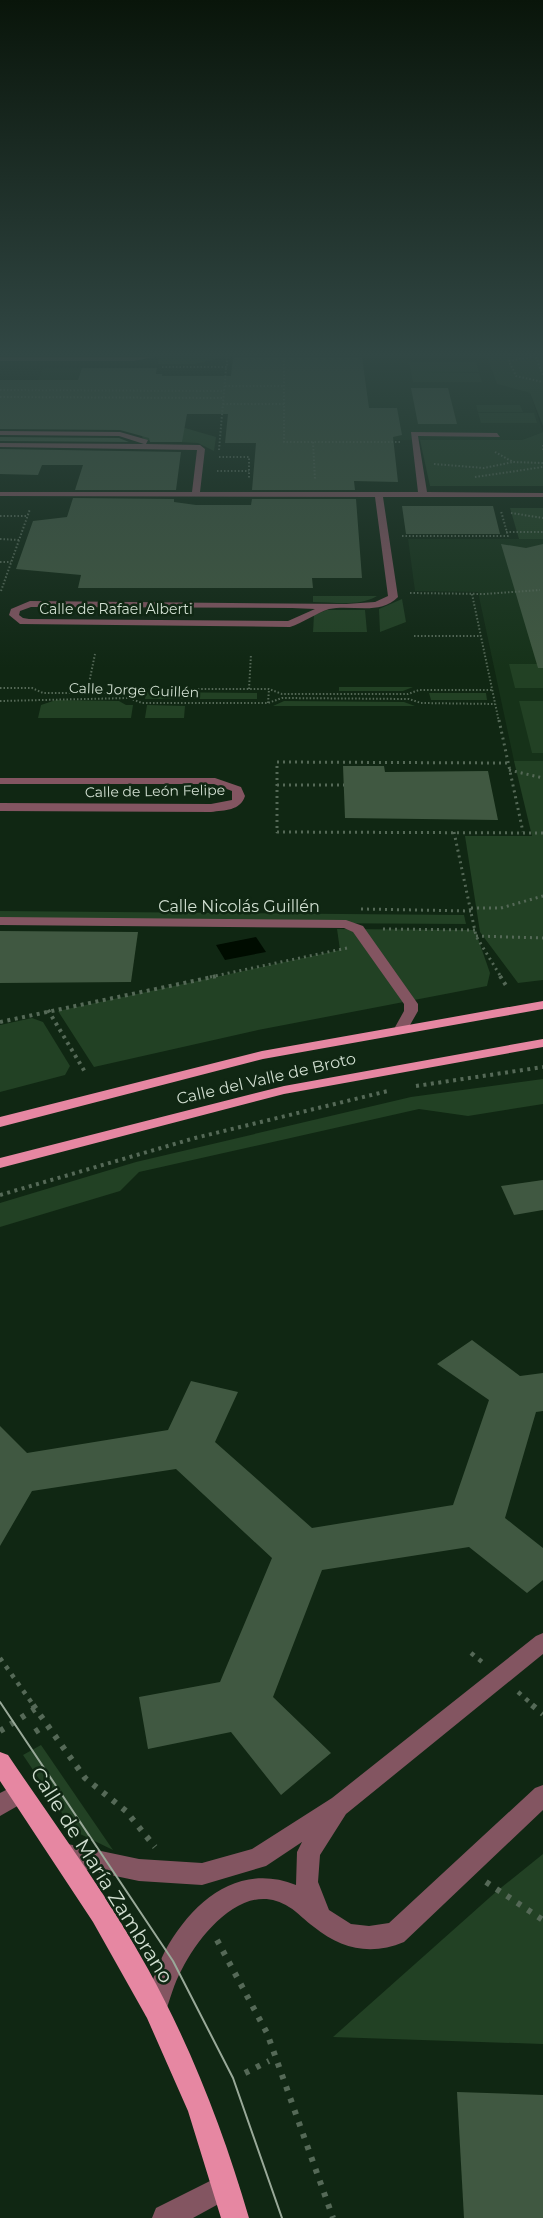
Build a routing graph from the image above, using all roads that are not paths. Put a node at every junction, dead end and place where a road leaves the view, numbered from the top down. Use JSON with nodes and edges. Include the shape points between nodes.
{"nodes":[{"id":1,"x":199,"y":461,"type":"edge"},
{"id":2,"x":415,"y":461,"type":"edge"},
{"id":3,"x":0,"y":494,"type":"edge"},
{"id":4,"x":196,"y":494,"type":"junction"},
{"id":5,"x":380,"y":495,"type":"junction"},
{"id":6,"x":423,"y":495,"type":"junction"},
{"id":7,"x":543,"y":495,"type":"edge"},
{"id":8,"x":270,"y":605,"type":"junction"},
{"id":9,"x":331,"y":605,"type":"junction"},
{"id":10,"x":300,"y":620,"type":"junction"},
{"id":11,"x":0,"y":781,"type":"edge"},
{"id":12,"x":0,"y":807,"type":"edge"},
{"id":13,"x":0,"y":921,"type":"edge"},
{"id":14,"x":543,"y":1005,"type":"edge"},
{"id":15,"x":401,"y":1029,"type":"junction"},
{"id":16,"x":543,"y":1043,"type":"edge"},
{"id":17,"x":0,"y":1122,"type":"edge"},
{"id":18,"x":0,"y":1163,"type":"edge"},
{"id":19,"x":543,"y":1642,"type":"edge"},
{"id":20,"x":0,"y":1762,"type":"edge"},
{"id":21,"x":543,"y":1795,"type":"edge"},
{"id":22,"x":10,"y":1799,"type":"edge"},
{"id":23,"x":340,"y":1805,"type":"junction"},
{"id":24,"x":63,"y":1854,"type":"junction"},
{"id":25,"x":322,"y":1919,"type":"junction"},
{"id":26,"x":155,"y":2007,"type":"junction"},
{"id":27,"x":226,"y":2186,"type":"junction"},
{"id":28,"x":166,"y":2218,"type":"edge"},
{"id":29,"x":235,"y":2218,"type":"edge"}],
"edges":[{"from":1,"to":4,"type":"street"},
{"from":2,"to":6,"type":"street"},
{"from":3,"to":4,"type":"street"},
{"from":4,"to":5,"type":"street"},
{"from":5,"to":6,"type":"street"},
{"from":5,"to":9,"type":"street","name":"Calle de Rafael Alberti","via":[[393,597],[381,605]]},
{"from":6,"to":7,"type":"street"},
{"from":8,"to":9,"type":"street","name":"Calle de Rafael Alberti"},
{"from":8,"to":10,"type":"street","name":"Calle de Rafael Alberti","via":[[298,610]]},
{"from":8,"to":10,"type":"street","name":"Calle de Rafael Alberti","via":[[30,604],[16,609],[14,615],[29,622],[290,624]]},
{"from":9,"to":10,"type":"street","name":"Calle de Rafael Alberti"},
{"from":11,"to":12,"type":"street","name":"Calle de León Felipe","via":[[215,782],[229,784],[239,796],[229,806],[211,808]]},
{"from":13,"to":15,"type":"street","name":"Calle Nicolás Guillén","via":[[334,923],[358,929],[411,1004]]},
{"from":14,"to":15,"type":"main road","name":"Calle del Valle de Broto"},
{"from":15,"to":17,"type":"main road","name":"Calle del Valle de Broto","via":[[262,1055]]},
{"from":16,"to":18,"type":"main road","name":"Calle del Valle de Broto","via":[[284,1090]]},
{"from":19,"to":23,"type":"street"},
{"from":20,"to":22,"type":"main road","name":"Calle de María Zambrano"},
{"from":21,"to":25,"type":"street","via":[[395,1934],[367,1940],[344,1935]]},
{"from":22,"to":24,"type":"main road","name":"Calle de María Zambrano"},
{"from":23,"to":24,"type":"street","via":[[258,1858],[212,1873],[139,1870]]},
{"from":23,"to":25,"type":"street","via":[[309,1852],[306,1882]]},
{"from":24,"to":26,"type":"main road","name":"Calle de María Zambrano"},
{"from":25,"to":26,"type":"street","via":[[292,1895],[274,1889],[255,1888],[226,1896],[184,1941]]},
{"from":26,"to":27,"type":"main road","name":"Calle de María Zambrano","via":[[200,2104]]},
{"from":27,"to":28,"type":"street"},
{"from":27,"to":29,"type":"main road","name":"Calle de María Zambrano"}]}
